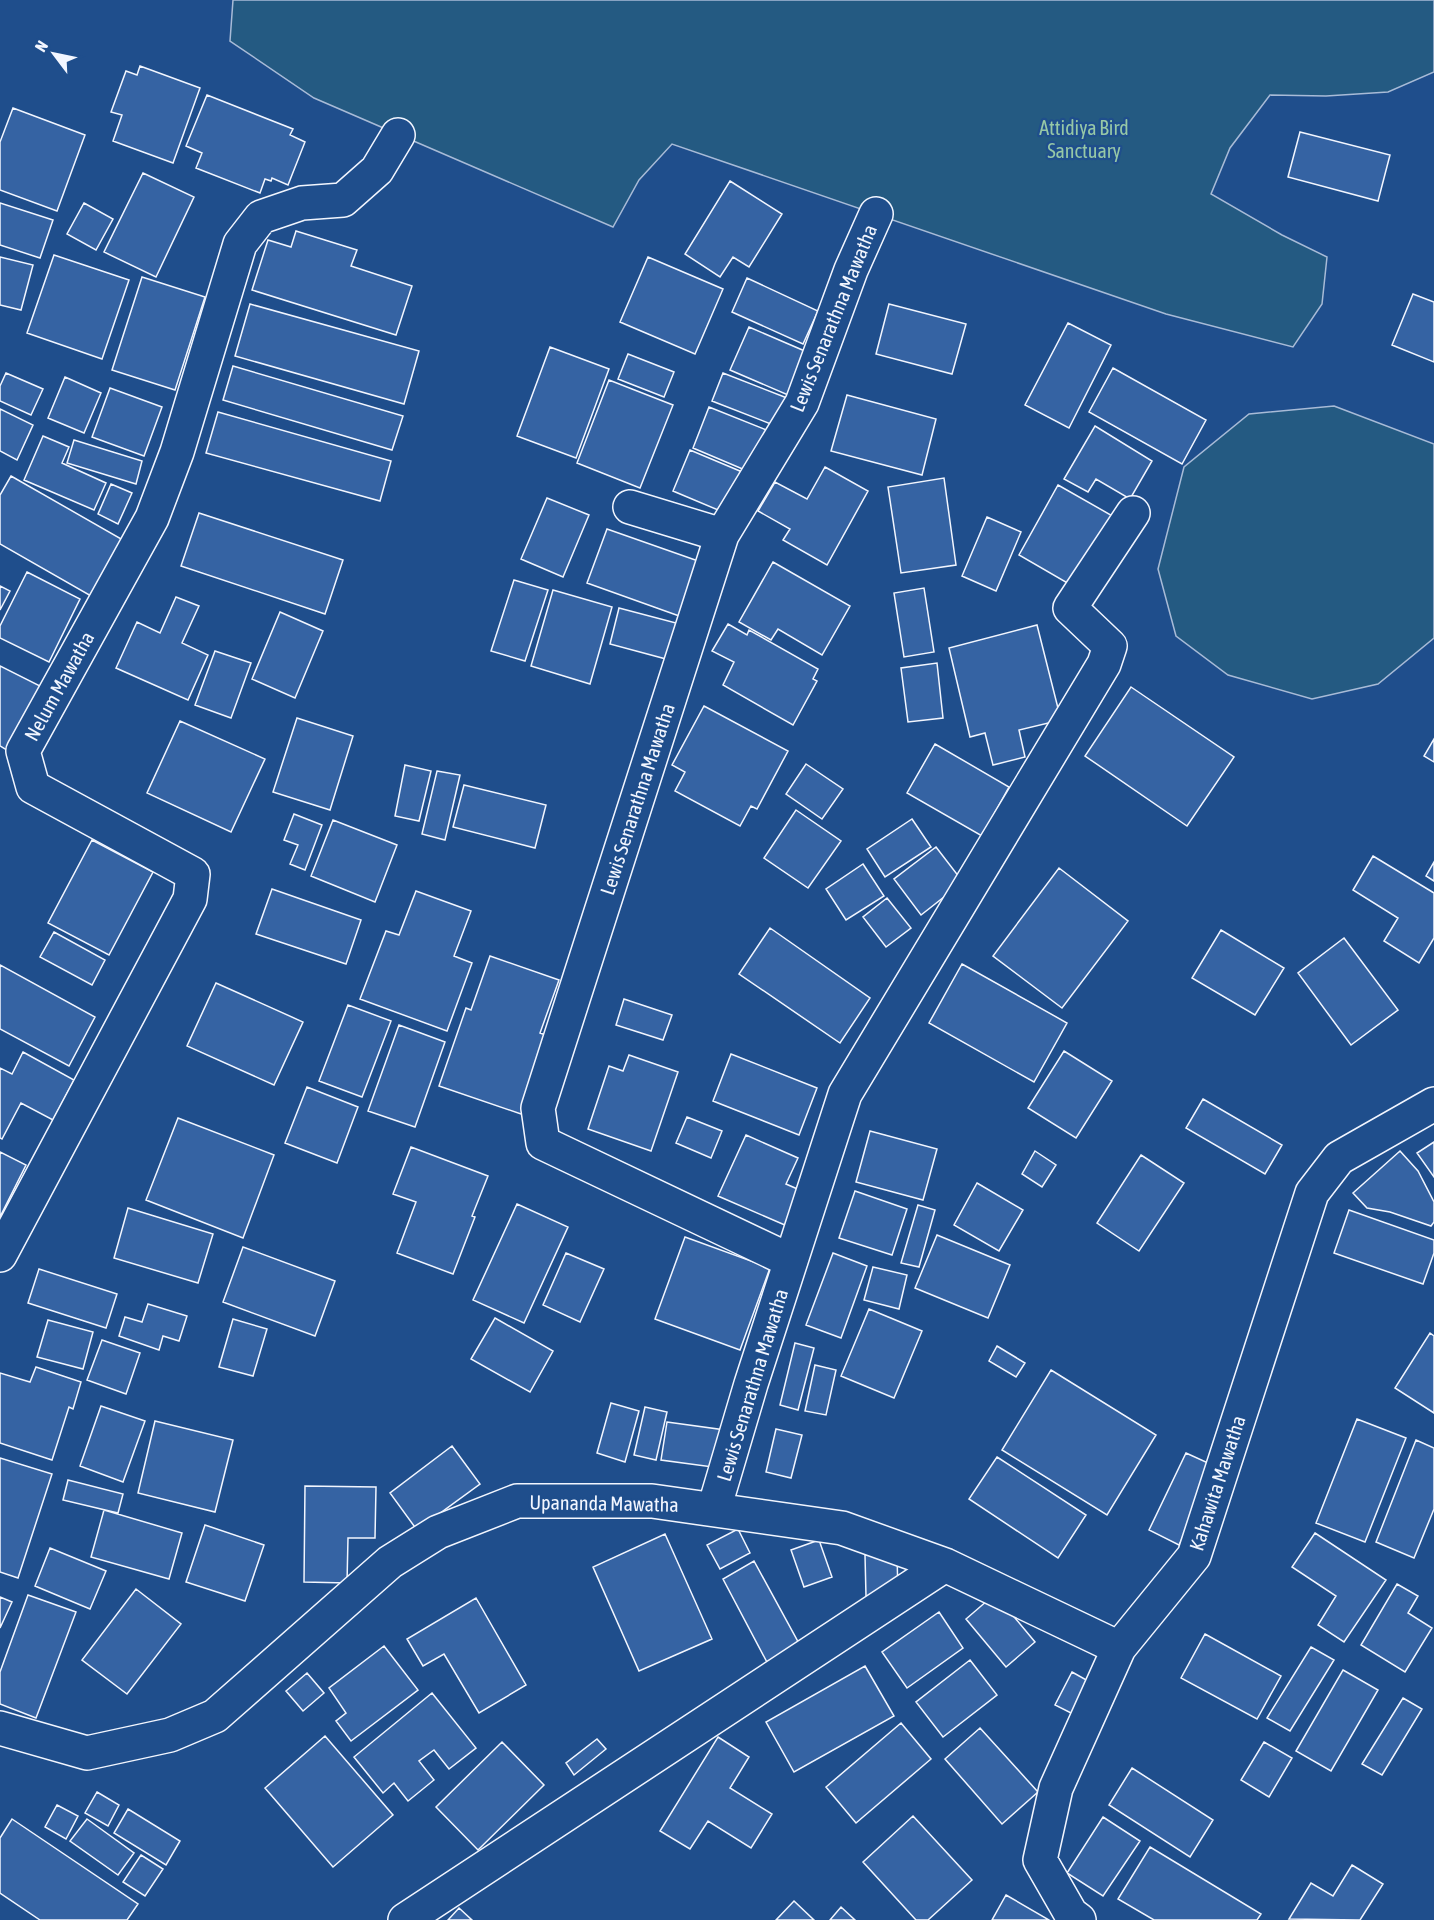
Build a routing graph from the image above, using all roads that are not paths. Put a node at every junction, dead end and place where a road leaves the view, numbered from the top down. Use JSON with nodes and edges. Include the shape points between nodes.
{"nodes":[{"id":1,"x":398,"y":135,"type":"dead end"},
{"id":2,"x":876,"y":214,"type":"dead end"},
{"id":3,"x":630,"y":507,"type":"dead end"},
{"id":4,"x":1133,"y":513,"type":"dead end"},
{"id":5,"x":722,"y":535,"type":"junction"},
{"id":6,"x":1434,"y":1104,"type":"edge"},
{"id":7,"x":0,"y":1255,"type":"edge"},
{"id":8,"x":791,"y":1261,"type":"junction"},
{"id":9,"x":714,"y":1509,"type":"junction"},
{"id":10,"x":945,"y":1565,"type":"junction"},
{"id":11,"x":1119,"y":1648,"type":"junction"},
{"id":12,"x":0,"y":1728,"type":"edge"},
{"id":13,"x":405,"y":1920,"type":"edge"},
{"id":14,"x":1079,"y":1920,"type":"edge"}],
"edges":[{"from":1,"to":7,"type":"street","name":"Nelum Mawatha","via":[[377,170],[343,200],[302,203],[261,217],[240,244],[177,452],[152,518],[23,751],[33,787],[192,874],[190,899]]},
{"from":2,"to":5,"type":"street","name":"Lewis Senarathna Mawatha","via":[[801,403]]},
{"from":3,"to":5,"type":"street"},
{"from":4,"to":8,"type":"street","name":"Lewis Senarathna Mawatha","via":[[1070,608],[1110,646],[1104,664],[845,1094]]},
{"from":5,"to":8,"type":"street","name":"Lewis Senarathna Mawatha","via":[[538,1108],[543,1143]]},
{"from":6,"to":11,"type":"street","name":"Kahawita Mawatha","via":[[1340,1158],[1312,1193],[1194,1557]]},
{"from":8,"to":9,"type":"street","name":"Lewis Senarathna Mawatha"},
{"from":9,"to":10,"type":"street","name":"Upananda Mawatha","via":[[842,1528]]},
{"from":9,"to":12,"type":"street","name":"Upananda Mawatha","via":[[652,1501],[518,1502],[438,1533],[390,1562],[215,1716],[170,1735],[87,1754]]},
{"from":10,"to":11,"type":"street","name":"Upananda Mawatha"},
{"from":10,"to":13,"type":"street"},
{"from":11,"to":14,"type":"street","name":"Kahawita Mawatha","via":[[1056,1788],[1040,1860],[1071,1914]]}]}
